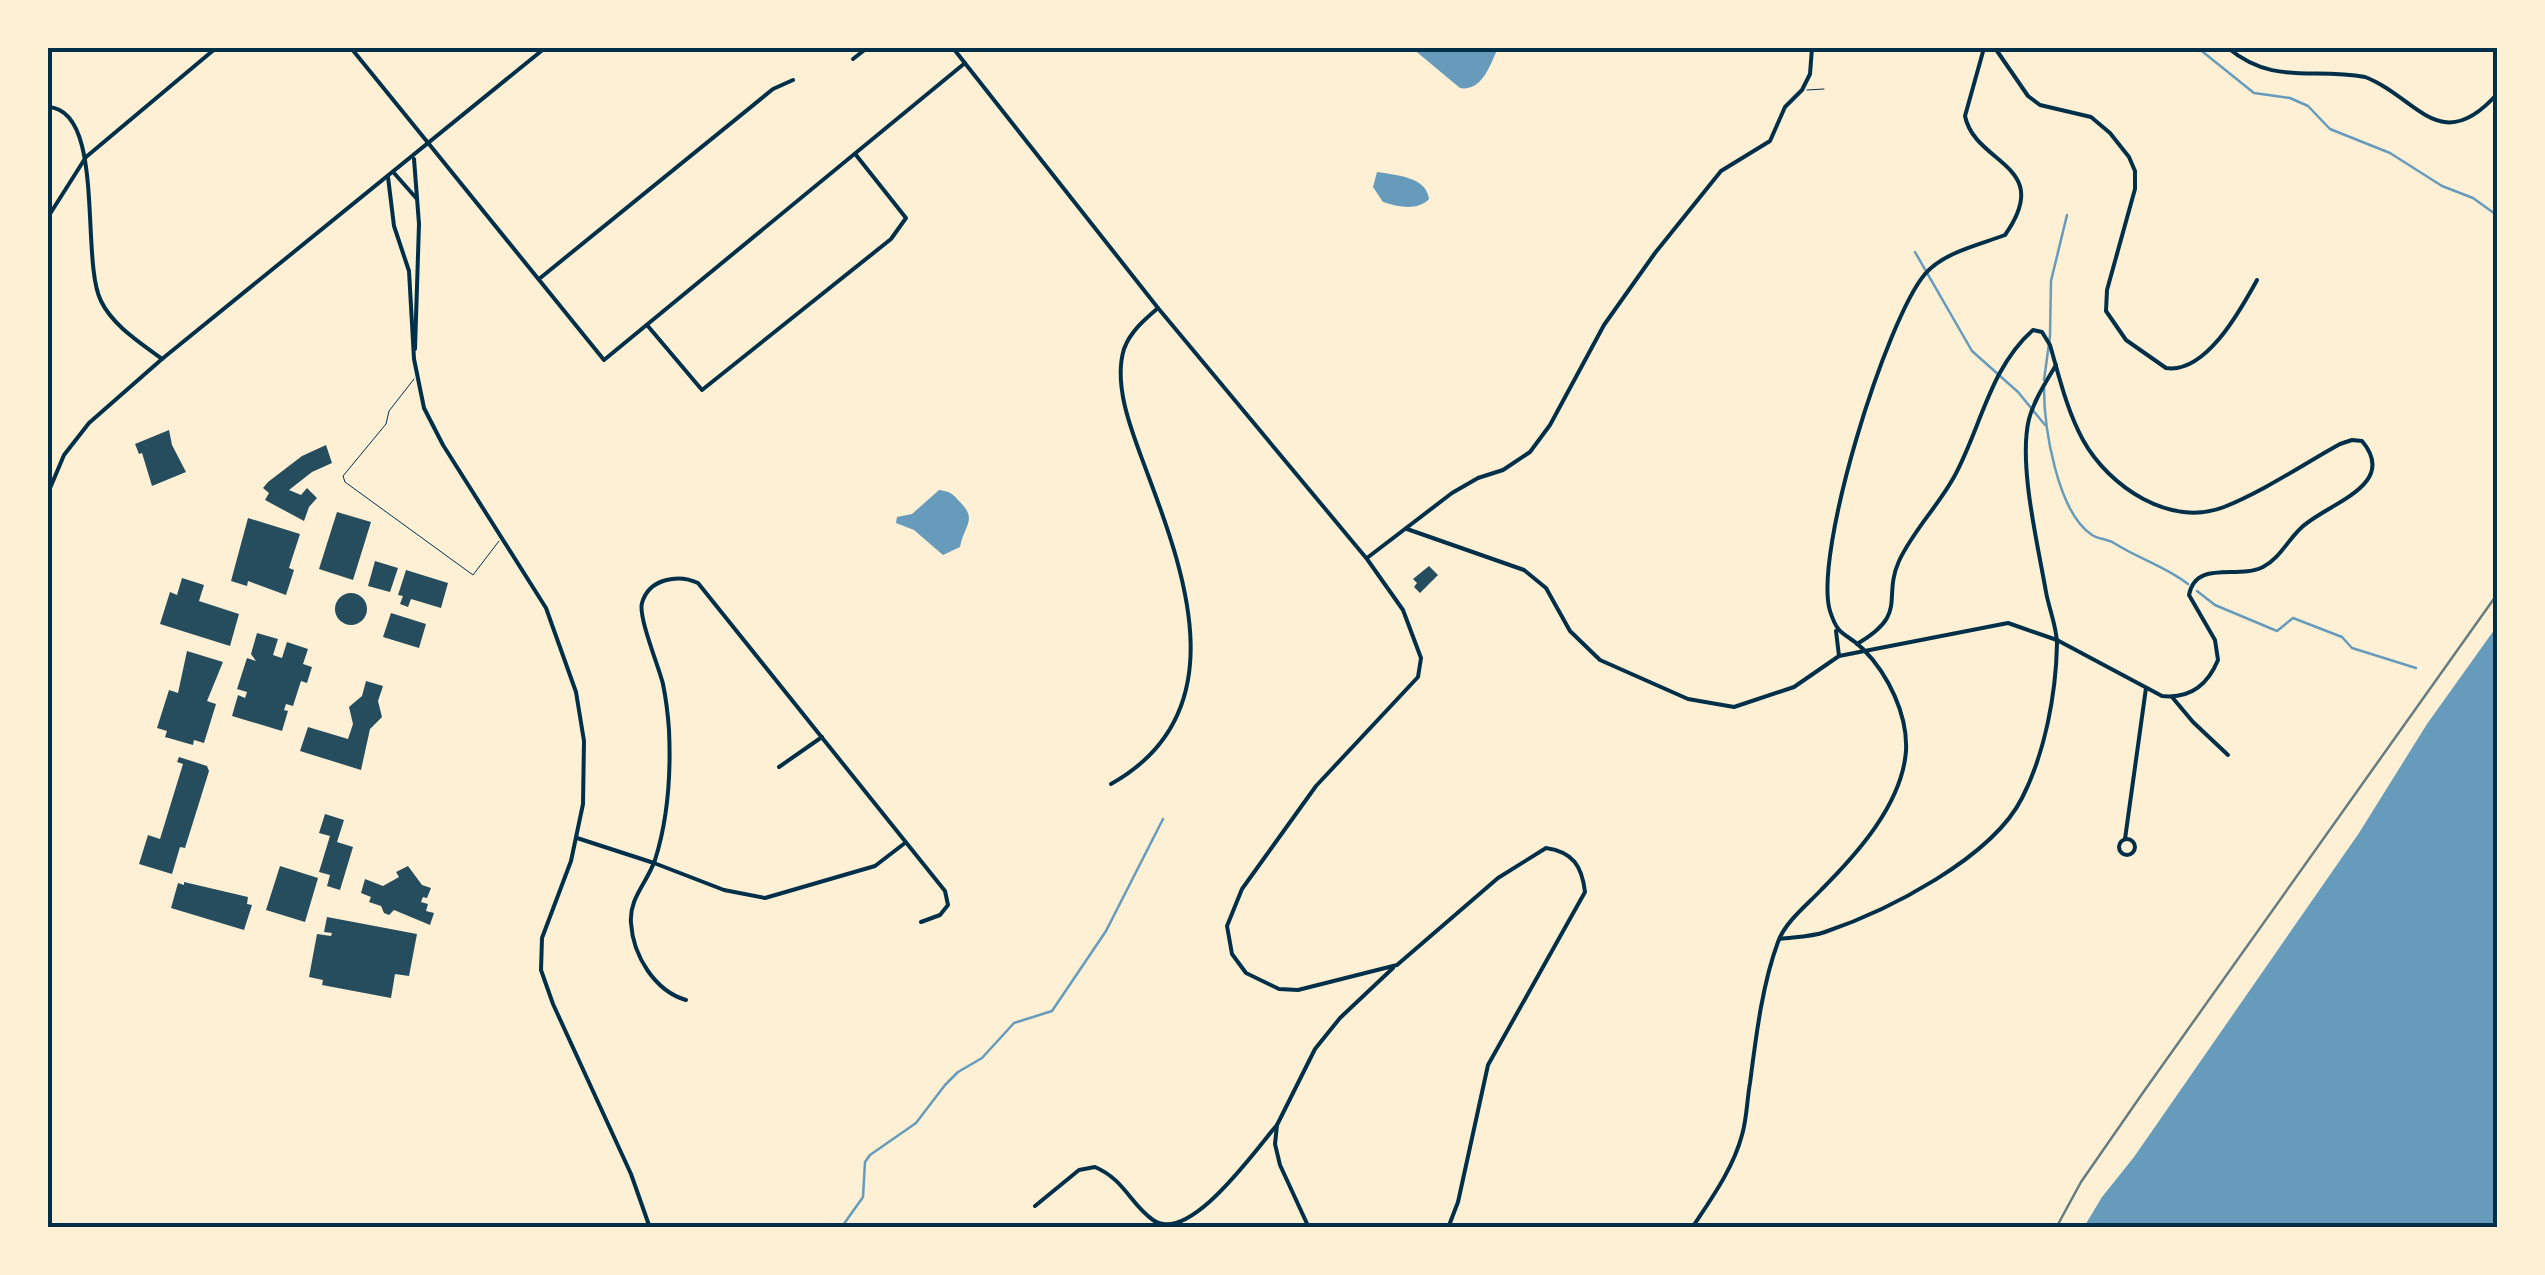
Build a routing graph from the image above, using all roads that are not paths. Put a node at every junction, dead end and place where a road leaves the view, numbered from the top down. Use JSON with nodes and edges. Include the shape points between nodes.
{"nodes":[{"id":1,"x":216,"y":48,"type":"edge"},
{"id":2,"x":350,"y":48,"type":"edge"},
{"id":3,"x":545,"y":48,"type":"edge"},
{"id":4,"x":867,"y":48,"type":"edge"},
{"id":5,"x":953,"y":48,"type":"edge"},
{"id":6,"x":1812,"y":48,"type":"edge"},
{"id":7,"x":1984,"y":48,"type":"edge"},
{"id":8,"x":1995,"y":48,"type":"edge"},
{"id":9,"x":2228,"y":48,"type":"edge"},
{"id":10,"x":853,"y":59,"type":"dead end"},
{"id":11,"x":966,"y":62,"type":"junction"},
{"id":12,"x":793,"y":80,"type":"dead end"},
{"id":13,"x":1824,"y":89,"type":"dead end"},
{"id":14,"x":1802,"y":90,"type":"junction"},
{"id":15,"x":2498,"y":92,"type":"edge"},
{"id":16,"x":48,"y":107,"type":"edge"},
{"id":17,"x":430,"y":144,"type":"junction"},
{"id":18,"x":856,"y":155,"type":"junction"},
{"id":19,"x":414,"y":156,"type":"junction"},
{"id":20,"x":86,"y":157,"type":"junction"},
{"id":21,"x":393,"y":172,"type":"junction"},
{"id":22,"x":388,"y":177,"type":"junction"},
{"id":23,"x":417,"y":200,"type":"junction"},
{"id":24,"x":48,"y":217,"type":"edge"},
{"id":25,"x":539,"y":279,"type":"junction"},
{"id":26,"x":2257,"y":280,"type":"dead end"},
{"id":27,"x":1158,"y":308,"type":"junction"},
{"id":28,"x":648,"y":325,"type":"junction"},
{"id":29,"x":162,"y":359,"type":"junction"},
{"id":30,"x":414,"y":359,"type":"junction"},
{"id":31,"x":2056,"y":365,"type":"junction"},
{"id":32,"x":416,"y":376,"type":"junction"},
{"id":33,"x":48,"y":493,"type":"edge"},
{"id":34,"x":1407,"y":529,"type":"junction"},
{"id":35,"x":502,"y":539,"type":"junction"},
{"id":36,"x":1366,"y":559,"type":"junction"},
{"id":37,"x":1836,"y":631,"type":"junction"},
{"id":38,"x":2057,"y":640,"type":"junction"},
{"id":39,"x":1860,"y":646,"type":"junction"},
{"id":40,"x":1839,"y":656,"type":"junction"},
{"id":41,"x":2146,"y":688,"type":"junction"},
{"id":42,"x":2172,"y":697,"type":"junction"},
{"id":43,"x":822,"y":737,"type":"junction"},
{"id":44,"x":2228,"y":755,"type":"dead end"},
{"id":45,"x":779,"y":768,"type":"dead end"},
{"id":46,"x":1111,"y":784,"type":"dead end"},
{"id":47,"x":577,"y":838,"type":"junction"},
{"id":48,"x":2125,"y":839,"type":"dead end"},
{"id":49,"x":905,"y":843,"type":"junction"},
{"id":50,"x":654,"y":863,"type":"junction"},
{"id":51,"x":921,"y":922,"type":"dead end"},
{"id":52,"x":1778,"y":939,"type":"junction"},
{"id":53,"x":1397,"y":965,"type":"junction"},
{"id":54,"x":686,"y":1000,"type":"dead end"},
{"id":55,"x":1277,"y":1124,"type":"junction"},
{"id":56,"x":1035,"y":1206,"type":"dead end"},
{"id":57,"x":650,"y":1228,"type":"edge"},
{"id":58,"x":1309,"y":1228,"type":"edge"},
{"id":59,"x":1448,"y":1228,"type":"edge"},
{"id":60,"x":1692,"y":1228,"type":"edge"}],
"edges":[{"from":1,"to":20,"type":"street"},
{"from":2,"to":17,"type":"street"},
{"from":3,"to":17,"type":"street"},
{"from":4,"to":10,"type":"street"},
{"from":5,"to":11,"type":"street"},
{"from":6,"to":14,"type":"street"},
{"from":7,"to":37,"type":"street","via":[[1967,126],[2007,164],[2022,204],[2005,235],[1949,256],[1910,295],[1862,415],[1836,518],[1826,583]]},
{"from":8,"to":26,"type":"street","via":[[2028,96],[2091,117],[2129,157],[2135,189],[2106,312],[2126,340],[2166,368],[2186,366],[2221,337]]},
{"from":9,"to":15,"type":"street","via":[[2271,72],[2376,81],[2436,121],[2472,114]]},
{"from":11,"to":18,"type":"street"},
{"from":11,"to":27,"type":"street"},
{"from":12,"to":25,"type":"street","via":[[773,89]]},
{"from":13,"to":14,"type":"lane"},
{"from":14,"to":34,"type":"street","via":[[1785,107],[1770,140],[1721,171],[1655,253],[1530,452],[1452,493]]},
{"from":16,"to":20,"type":"street","via":[[72,119]]},
{"from":17,"to":19,"type":"street"},
{"from":17,"to":25,"type":"street"},
{"from":18,"to":28,"type":"street"},
{"from":18,"to":28,"type":"street","via":[[906,218],[891,238],[702,390]]},
{"from":19,"to":21,"type":"street"},
{"from":19,"to":23,"type":"street"},
{"from":20,"to":24,"type":"street"},
{"from":20,"to":29,"type":"street","via":[[90,257],[102,303]]},
{"from":21,"to":22,"type":"street"},
{"from":21,"to":23,"type":"street"},
{"from":22,"to":29,"type":"street"},
{"from":22,"to":30,"type":"street","via":[[409,271]]},
{"from":23,"to":30,"type":"street"},
{"from":25,"to":28,"type":"street","via":[[604,360]]},
{"from":27,"to":36,"type":"street"},
{"from":27,"to":46,"type":"street","via":[[1129,338],[1121,378],[1133,434],[1177,556],[1191,638],[1178,719],[1144,762]]},
{"from":29,"to":33,"type":"street","via":[[78,434]]},
{"from":30,"to":32,"type":"street"},
{"from":31,"to":38,"type":"street","via":[[2028,423],[2027,461]]},
{"from":31,"to":39,"type":"street","via":[[2038,330],[2008,358],[1972,443],[1900,560],[1889,616]]},
{"from":31,"to":42,"type":"street","via":[[2084,442],[2128,489],[2161,508],[2194,514],[2223,507],[2340,444],[2362,441],[2370,450],[2364,487],[2325,508],[2275,558],[2249,572],[2211,572],[2191,585],[2189,595],[2215,640],[2218,660],[2203,684]]},
{"from":32,"to":35,"type":"street","via":[[424,408]]},
{"from":32,"to":35,"type":"lane","via":[[345,482],[473,575]]},
{"from":34,"to":36,"type":"street"},
{"from":34,"to":40,"type":"street","via":[[1524,570],[1546,588],[1570,631],[1600,660],[1688,699],[1734,708],[1794,686]]},
{"from":35,"to":47,"type":"street","via":[[552,622],[576,692],[585,770]]},
{"from":36,"to":53,"type":"street","via":[[1403,610],[1421,658],[1418,677],[1316,786],[1242,889],[1227,926],[1232,954],[1246,973],[1279,990]]},
{"from":37,"to":39,"type":"street"},
{"from":37,"to":40,"type":"street"},
{"from":38,"to":40,"type":"street","via":[[2008,623]]},
{"from":38,"to":41,"type":"street"},
{"from":38,"to":52,"type":"street","via":[[2038,758],[2004,824],[1967,858],[1892,902],[1822,934]]},
{"from":39,"to":52,"type":"street","via":[[1904,719],[1900,779],[1854,857]]},
{"from":41,"to":42,"type":"street"},
{"from":41,"to":48,"type":"street"},
{"from":42,"to":44,"type":"street"},
{"from":43,"to":45,"type":"street"},
{"from":43,"to":49,"type":"street"},
{"from":43,"to":50,"type":"street","via":[[698,583],[685,576],[662,581],[648,592],[641,616],[669,729],[665,817]]},
{"from":47,"to":50,"type":"street"},
{"from":47,"to":57,"type":"street","via":[[542,938],[541,970]]},
{"from":49,"to":50,"type":"street","via":[[875,866],[765,898]]},
{"from":49,"to":51,"type":"street","via":[[948,899],[940,915]]},
{"from":50,"to":54,"type":"street","via":[[632,902],[634,938],[654,980]]},
{"from":52,"to":60,"type":"street","via":[[1742,1136]]},
{"from":53,"to":55,"type":"street","via":[[1315,1048]]},
{"from":53,"to":59,"type":"street","via":[[1498,878],[1546,848],[1576,860],[1585,892],[1488,1066]]},
{"from":55,"to":56,"type":"street","via":[[1210,1201],[1172,1226],[1154,1221],[1122,1184],[1095,1167],[1079,1170]]},
{"from":55,"to":58,"type":"street","via":[[1280,1165]]}]}
